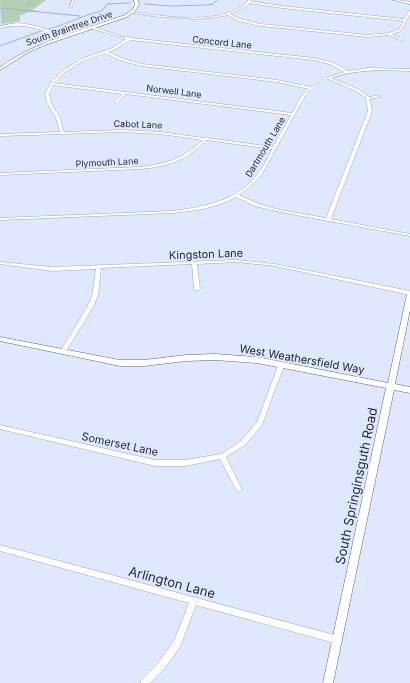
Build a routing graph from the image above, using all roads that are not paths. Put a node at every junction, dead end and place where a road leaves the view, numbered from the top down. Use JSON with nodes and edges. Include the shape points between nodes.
{"nodes":[{"id":1,"x":73,"y":0,"type":"edge"},
{"id":2,"x":136,"y":0,"type":"edge"},
{"id":3,"x":394,"y":0,"type":"edge"},
{"id":4,"x":249,"y":1,"type":"edge"},
{"id":5,"x":410,"y":3,"type":"edge"},
{"id":6,"x":71,"y":6,"type":"dead end"},
{"id":7,"x":410,"y":11,"type":"edge"},
{"id":8,"x":132,"y":13,"type":"junction"},
{"id":9,"x":228,"y":14,"type":"junction"},
{"id":10,"x":406,"y":20,"type":"junction"},
{"id":11,"x":0,"y":27,"type":"edge"},
{"id":12,"x":94,"y":28,"type":"junction"},
{"id":13,"x":389,"y":34,"type":"junction"},
{"id":14,"x":64,"y":38,"type":"junction"},
{"id":15,"x":130,"y":38,"type":"junction"},
{"id":16,"x":402,"y":40,"type":"dead end"},
{"id":17,"x":105,"y":52,"type":"junction"},
{"id":18,"x":0,"y":69,"type":"edge"},
{"id":19,"x":410,"y":70,"type":"edge"},
{"id":20,"x":347,"y":72,"type":"junction"},
{"id":21,"x":329,"y":78,"type":"junction"},
{"id":22,"x":52,"y":84,"type":"junction"},
{"id":23,"x":311,"y":88,"type":"junction"},
{"id":24,"x":124,"y":93,"type":"junction"},
{"id":25,"x":380,"y":96,"type":"dead end"},
{"id":26,"x":368,"y":98,"type":"junction"},
{"id":27,"x":116,"y":102,"type":"dead end"},
{"id":28,"x":294,"y":114,"type":"junction"},
{"id":29,"x":62,"y":133,"type":"junction"},
{"id":30,"x":0,"y":135,"type":"edge"},
{"id":31,"x":206,"y":138,"type":"junction"},
{"id":32,"x":275,"y":148,"type":"junction"},
{"id":33,"x":0,"y":174,"type":"edge"},
{"id":34,"x":237,"y":196,"type":"junction"},
{"id":35,"x":0,"y":219,"type":"edge"},
{"id":36,"x":328,"y":220,"type":"junction"},
{"id":37,"x":410,"y":235,"type":"edge"},
{"id":38,"x":0,"y":263,"type":"edge"},
{"id":39,"x":194,"y":263,"type":"junction"},
{"id":40,"x":99,"y":268,"type":"junction"},
{"id":41,"x":197,"y":289,"type":"dead end"},
{"id":42,"x":410,"y":293,"type":"edge"},
{"id":43,"x":0,"y":339,"type":"edge"},
{"id":44,"x":63,"y":352,"type":"junction"},
{"id":45,"x":282,"y":366,"type":"junction"},
{"id":46,"x":390,"y":386,"type":"junction"},
{"id":47,"x":410,"y":390,"type":"edge"},
{"id":48,"x":0,"y":427,"type":"edge"},
{"id":49,"x":222,"y":456,"type":"junction"},
{"id":50,"x":239,"y":490,"type":"dead end"},
{"id":51,"x":0,"y":548,"type":"edge"},
{"id":52,"x":194,"y":600,"type":"junction"},
{"id":53,"x":338,"y":640,"type":"junction"},
{"id":54,"x":144,"y":683,"type":"edge"},
{"id":55,"x":328,"y":683,"type":"edge"}],
"edges":[{"from":1,"to":6,"type":"street"},
{"from":2,"to":8,"type":"street","via":[[137,5]]},
{"from":3,"to":5,"type":"street"},
{"from":4,"to":9,"type":"street","via":[[241,9]]},
{"from":4,"to":10,"type":"street"},
{"from":7,"to":10,"type":"street"},
{"from":8,"to":9,"type":"street","via":[[180,18]]},
{"from":8,"to":12,"type":"street","name":"South Braintree Drive"},
{"from":9,"to":13,"type":"street","via":[[247,22],[270,26],[358,36]]},
{"from":10,"to":13,"type":"street","via":[[401,29]]},
{"from":11,"to":14,"type":"street","via":[[30,24]]},
{"from":12,"to":14,"type":"street","name":"South Braintree Drive"},
{"from":12,"to":15,"type":"street","name":"Concord Lane"},
{"from":13,"to":16,"type":"street"},
{"from":14,"to":18,"type":"street","name":"South Braintree Drive","via":[[26,52]]},
{"from":15,"to":17,"type":"street","via":[[119,47]]},
{"from":15,"to":20,"type":"street","name":"Concord Lane","via":[[314,59],[333,64]]},
{"from":17,"to":22,"type":"street","via":[[82,60],[63,72]]},
{"from":17,"to":23,"type":"street","via":[[142,65],[277,81]]},
{"from":19,"to":20,"type":"street","name":"Dartmouth Lane"},
{"from":20,"to":21,"type":"street","name":"Dartmouth Lane"},
{"from":21,"to":23,"type":"street","name":"Dartmouth Lane"},
{"from":21,"to":26,"type":"street","via":[[357,90]]},
{"from":22,"to":24,"type":"street","name":"Norwell Lane"},
{"from":22,"to":29,"type":"street","via":[[47,93]]},
{"from":23,"to":28,"type":"street","name":"Dartmouth Lane"},
{"from":24,"to":27,"type":"street"},
{"from":24,"to":28,"type":"street","name":"Norwell Lane"},
{"from":25,"to":26,"type":"street"},
{"from":26,"to":36,"type":"street","via":[[370,112]]},
{"from":28,"to":32,"type":"street","name":"Dartmouth Lane"},
{"from":29,"to":30,"type":"street","name":"Cabot Lane"},
{"from":29,"to":31,"type":"street","name":"Cabot Lane","via":[[122,131]]},
{"from":31,"to":32,"type":"street","name":"Cabot Lane"},
{"from":31,"to":33,"type":"street","name":"Plymouth Lane","via":[[193,152],[161,165]]},
{"from":32,"to":34,"type":"street","name":"Dartmouth Lane","via":[[254,183]]},
{"from":34,"to":35,"type":"street","name":"Dartmouth Lane","via":[[213,205],[184,211]]},
{"from":34,"to":36,"type":"street","via":[[266,208]]},
{"from":36,"to":37,"type":"street"},
{"from":38,"to":40,"type":"street","name":"Kingston Lane","via":[[52,269]]},
{"from":39,"to":40,"type":"street","name":"Kingston Lane"},
{"from":39,"to":41,"type":"street"},
{"from":39,"to":42,"type":"street","name":"Kingston Lane","via":[[236,261],[275,265]]},
{"from":40,"to":44,"type":"street","via":[[95,296]]},
{"from":42,"to":46,"type":"street","name":"South Springinsguth Road"},
{"from":43,"to":44,"type":"street","name":"West Weathersfield Way"},
{"from":44,"to":45,"type":"street","name":"West Weathersfield Way","via":[[120,363],[226,357]]},
{"from":45,"to":46,"type":"street","name":"West Weathersfield Way"},
{"from":45,"to":49,"type":"street","name":"Somerset Lane","via":[[260,423],[243,443]]},
{"from":46,"to":47,"type":"street","name":"West Weathersfield Way"},
{"from":46,"to":53,"type":"street","name":"South Springinsguth Road"},
{"from":48,"to":49,"type":"street","name":"Somerset Lane","via":[[155,463],[185,463]]},
{"from":49,"to":50,"type":"street"},
{"from":51,"to":52,"type":"street","name":"Arlington Lane"},
{"from":52,"to":53,"type":"street","name":"Arlington Lane"},
{"from":52,"to":54,"type":"street","via":[[177,644]]},
{"from":53,"to":55,"type":"street","name":"South Springinsguth Road"}]}
